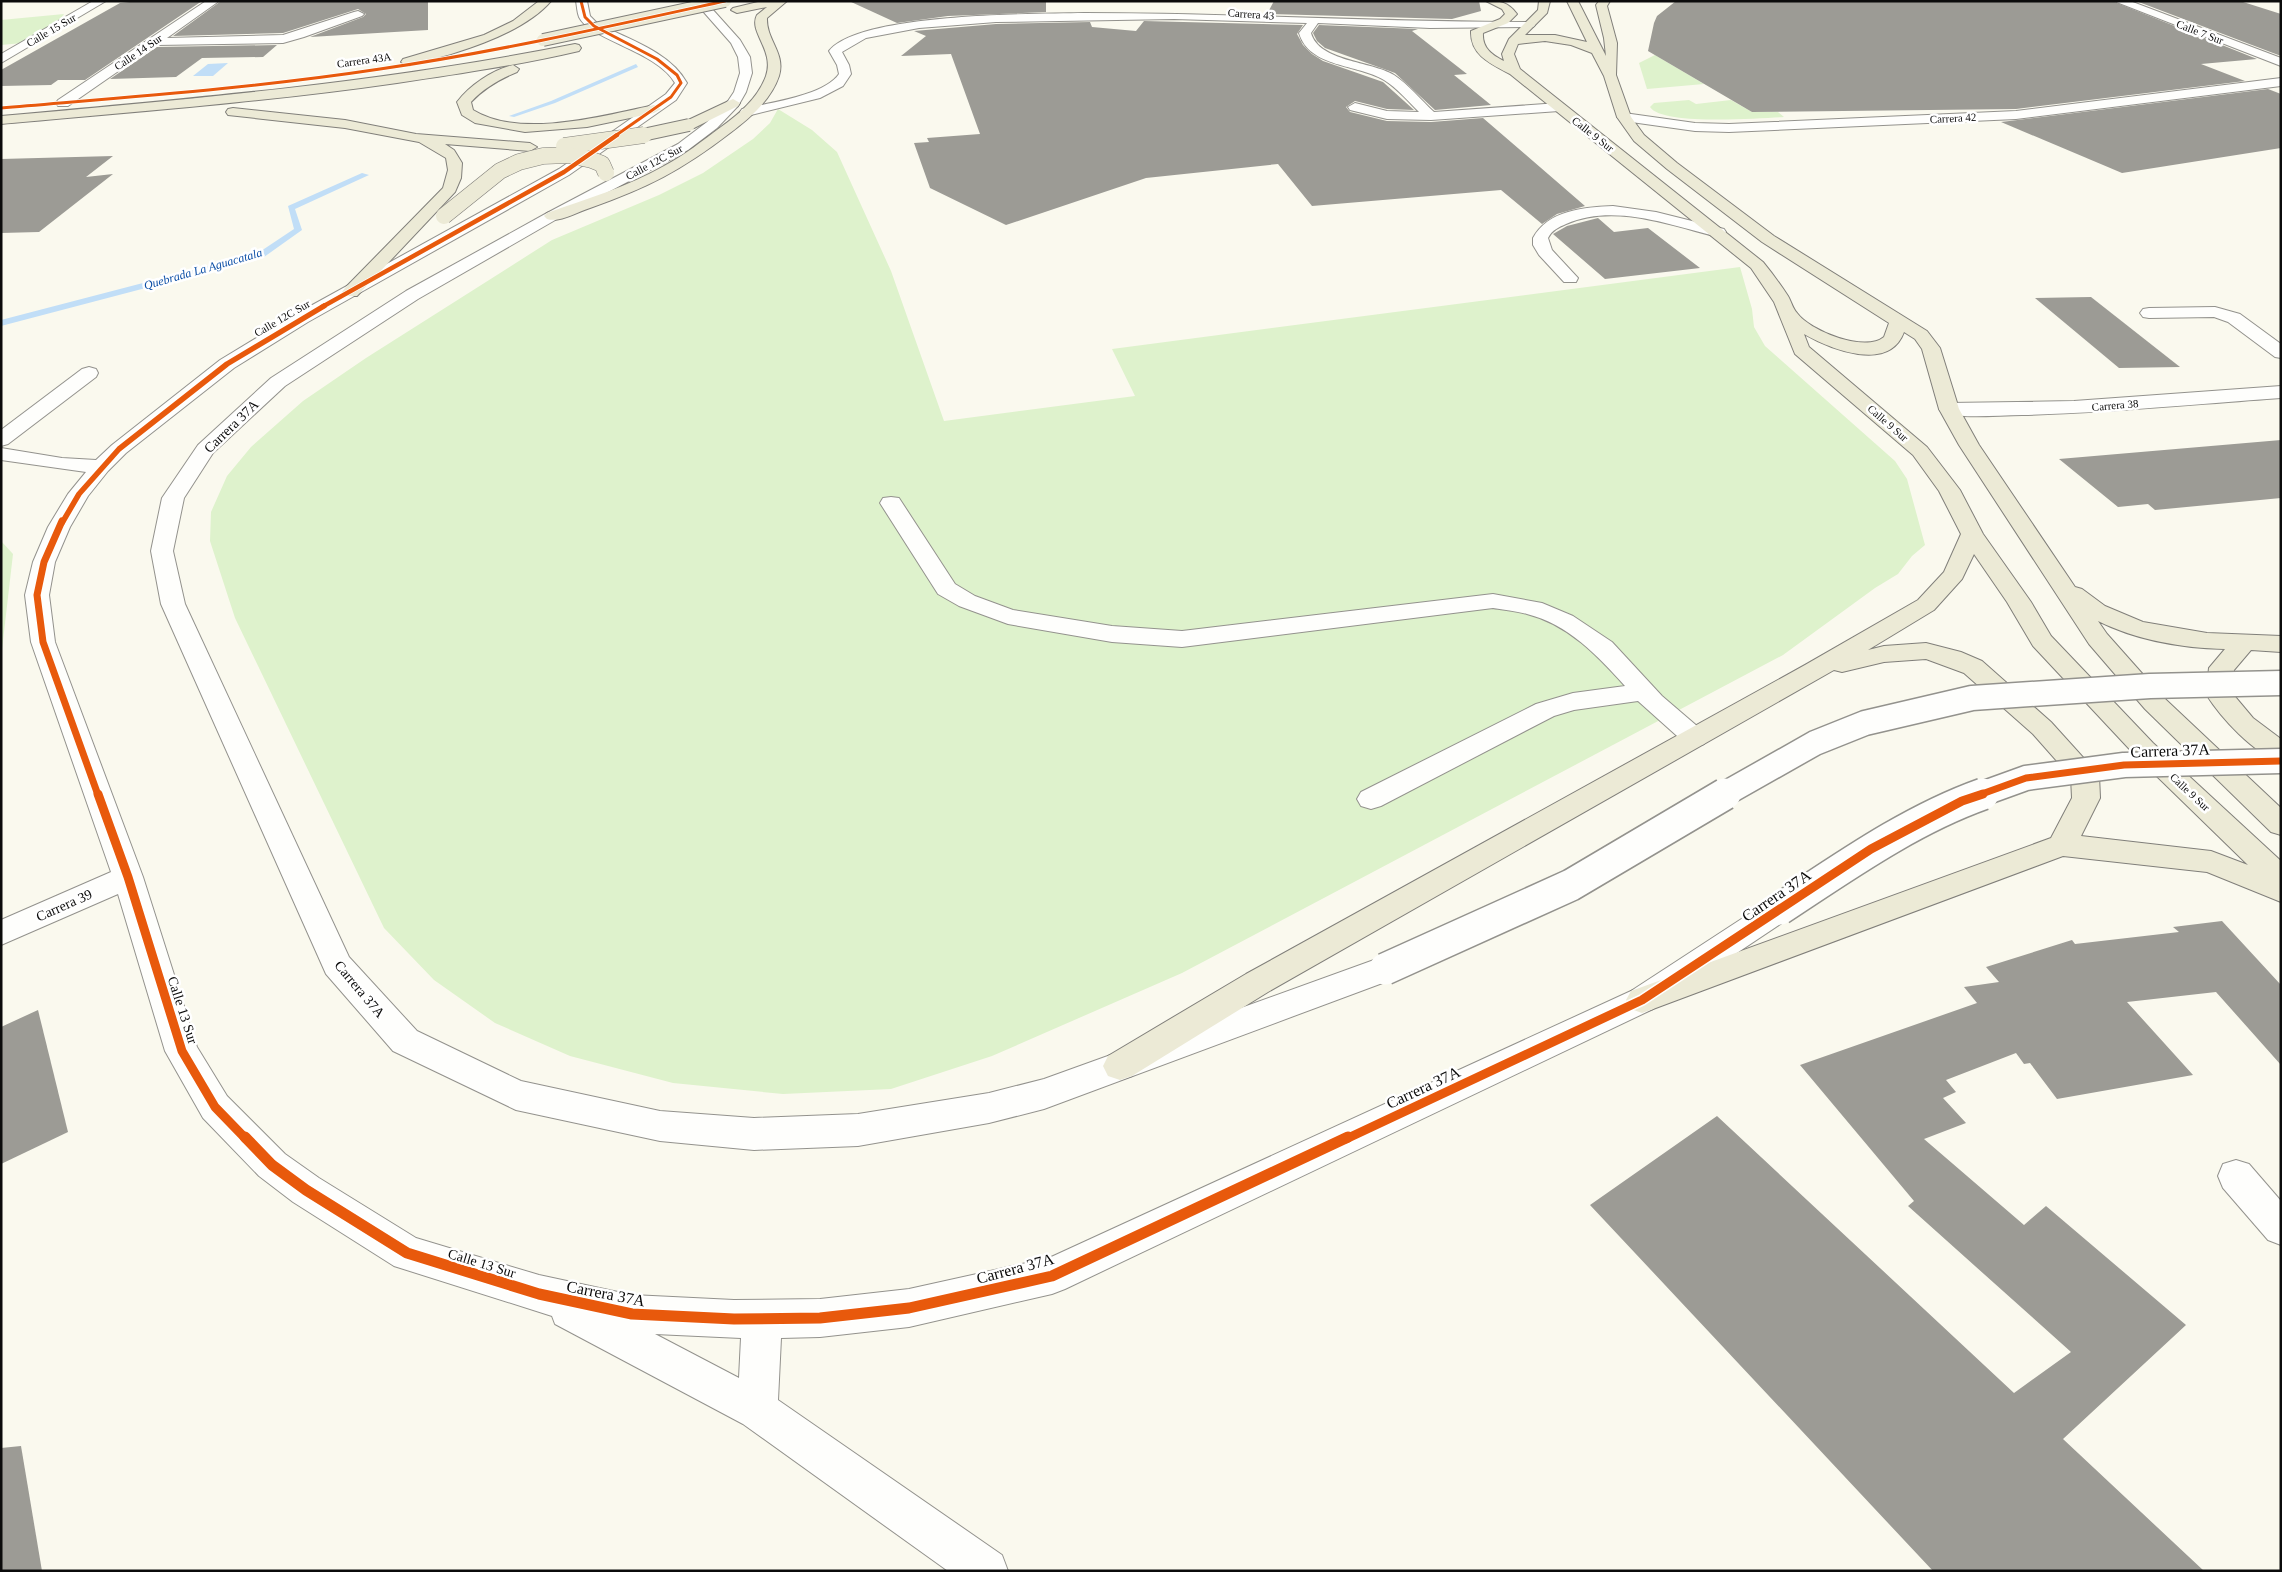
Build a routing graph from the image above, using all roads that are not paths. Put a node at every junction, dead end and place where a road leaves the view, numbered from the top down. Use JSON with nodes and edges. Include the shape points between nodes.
{"nodes":[{"id":1,"x":101,"y":1,"type":"edge"},
{"id":2,"x":214,"y":1,"type":"edge"},
{"id":3,"x":546,"y":1,"type":"edge"},
{"id":4,"x":581,"y":1,"type":"edge"},
{"id":5,"x":698,"y":1,"type":"edge"},
{"id":6,"x":725,"y":1,"type":"edge"},
{"id":7,"x":780,"y":1,"type":"edge"},
{"id":8,"x":1491,"y":1,"type":"edge"},
{"id":9,"x":1546,"y":1,"type":"edge"},
{"id":10,"x":1572,"y":1,"type":"edge"},
{"id":11,"x":1605,"y":1,"type":"edge"},
{"id":12,"x":2119,"y":1,"type":"edge"},
{"id":13,"x":358,"y":14,"type":"dead end"},
{"id":14,"x":699,"y":19,"type":"dead end"},
{"id":15,"x":1315,"y":19,"type":"junction"},
{"id":16,"x":1430,"y":25,"type":"junction"},
{"id":17,"x":1494,"y":25,"type":"junction"},
{"id":18,"x":1529,"y":25,"type":"junction"},
{"id":19,"x":632,"y":35,"type":"dead end"},
{"id":20,"x":1476,"y":36,"type":"junction"},
{"id":21,"x":603,"y":41,"type":"dead end"},
{"id":22,"x":1513,"y":41,"type":"junction"},
{"id":23,"x":152,"y":42,"type":"junction"},
{"id":24,"x":1595,"y":50,"type":"junction"},
{"id":25,"x":14,"y":51,"type":"junction"},
{"id":26,"x":1,"y":53,"type":"edge"},
{"id":27,"x":1,"y":59,"type":"edge"},
{"id":28,"x":2281,"y":62,"type":"edge"},
{"id":29,"x":381,"y":69,"type":"junction"},
{"id":30,"x":1514,"y":71,"type":"junction"},
{"id":31,"x":1610,"y":76,"type":"junction"},
{"id":32,"x":2281,"y":82,"type":"edge"},
{"id":33,"x":763,"y":94,"type":"junction"},
{"id":34,"x":798,"y":99,"type":"junction"},
{"id":35,"x":63,"y":103,"type":"junction"},
{"id":36,"x":733,"y":103,"type":"junction"},
{"id":37,"x":154,"y":106,"type":"junction"},
{"id":38,"x":1355,"y":106,"type":"dead end"},
{"id":39,"x":1,"y":108,"type":"edge"},
{"id":40,"x":1559,"y":108,"type":"junction"},
{"id":41,"x":654,"y":109,"type":"junction"},
{"id":42,"x":747,"y":112,"type":"junction"},
{"id":43,"x":1796,"y":112,"type":"dead end"},
{"id":44,"x":1431,"y":116,"type":"junction"},
{"id":45,"x":1624,"y":117,"type":"junction"},
{"id":46,"x":1,"y":120,"type":"edge"},
{"id":47,"x":1812,"y":124,"type":"junction"},
{"id":48,"x":416,"y":138,"type":"junction"},
{"id":49,"x":576,"y":203,"type":"junction"},
{"id":50,"x":552,"y":216,"type":"junction"},
{"id":51,"x":1718,"y":232,"type":"junction"},
{"id":52,"x":378,"y":264,"type":"junction"},
{"id":53,"x":1570,"y":278,"type":"dead end"},
{"id":54,"x":351,"y":292,"type":"junction"},
{"id":55,"x":384,"y":313,"type":"joint"},
{"id":56,"x":2149,"y":314,"type":"dead end"},
{"id":57,"x":1789,"y":316,"type":"junction"},
{"id":58,"x":1899,"y":320,"type":"junction"},
{"id":59,"x":2281,"y":353,"type":"edge"},
{"id":60,"x":89,"y":373,"type":"dead end"},
{"id":61,"x":2281,"y":392,"type":"edge"},
{"id":62,"x":1949,"y":409,"type":"junction"},
{"id":63,"x":1,"y":440,"type":"edge"},
{"id":64,"x":1,"y":454,"type":"edge"},
{"id":65,"x":101,"y":467,"type":"junction"},
{"id":66,"x":891,"y":503,"type":"dead end"},
{"id":67,"x":1972,"y":534,"type":"junction"},
{"id":68,"x":2059,"y":583,"type":"junction"},
{"id":69,"x":43,"y":642,"type":"joint"},
{"id":70,"x":2243,"y":644,"type":"junction"},
{"id":71,"x":2281,"y":644,"type":"edge"},
{"id":72,"x":1814,"y":671,"type":"junction"},
{"id":73,"x":2281,"y":683,"type":"edge"},
{"id":74,"x":1644,"y":692,"type":"junction"},
{"id":75,"x":1695,"y":738,"type":"junction"},
{"id":76,"x":2281,"y":753,"type":"edge"},
{"id":77,"x":2281,"y":761,"type":"edge"},
{"id":78,"x":1371,"y":799,"type":"dead end"},
{"id":79,"x":2281,"y":825,"type":"edge"},
{"id":80,"x":2062,"y":845,"type":"junction"},
{"id":81,"x":128,"y":877,"type":"junction"},
{"id":82,"x":2281,"y":880,"type":"edge"},
{"id":83,"x":2281,"y":892,"type":"edge"},
{"id":84,"x":1,"y":933,"type":"edge"},
{"id":85,"x":1642,"y":1000,"type":"junction"},
{"id":86,"x":1120,"y":1066,"type":"junction"},
{"id":87,"x":2236,"y":1176,"type":"dead end"},
{"id":88,"x":2281,"y":1228,"type":"edge"},
{"id":89,"x":539,"y":1294,"type":"junction"},
{"id":90,"x":762,"y":1318,"type":"junction"},
{"id":91,"x":758,"y":1410,"type":"junction"},
{"id":92,"x":986,"y":1571,"type":"edge"}],
"edges":[{"from":1,"to":25,"type":"street","name":"Calle 15 Sur"},
{"from":2,"to":23,"type":"street","name":"Calle 14 Sur"},
{"from":3,"to":29,"type":"main road","via":[[517,23],[488,37]]},
{"from":4,"to":41,"type":"street","name":"Calle 12C Sur","via":[[584,17],[594,26],[663,62],[680,76],[678,89]]},
{"from":5,"to":36,"type":"street","name":"Calle 12C Sur","via":[[736,42],[744,57],[746,73]]},
{"from":6,"to":29,"type":"main road","name":"Carrera 43A","bridge":true,"via":[[543,40]]},
{"from":7,"to":14,"type":"main road"},
{"from":7,"to":33,"type":"main road","via":[[761,17],[760,24],[776,64]]},
{"from":8,"to":17,"type":"main road","via":[[1506,7],[1511,14]]},
{"from":9,"to":18,"type":"main road","via":[[1543,11]]},
{"from":10,"to":24,"type":"main road"},
{"from":11,"to":31,"type":"main road","via":[[1601,5],[1601,14],[1610,35]]},
{"from":12,"to":28,"type":"street","name":"Calle 7 Sur"},
{"from":13,"to":23,"type":"street","via":[[284,39]]},
{"from":15,"to":16,"type":"street","name":"Carrera 43"},
{"from":15,"to":34,"type":"street","name":"Carrera 43","via":[[1098,5],[993,8],[914,15],[848,34],[835,51],[844,74],[839,83]]},
{"from":15,"to":44,"type":"street","via":[[1305,33],[1308,44],[1325,55],[1387,77]]},
{"from":16,"to":17,"type":"street","name":"Carrera 43"},
{"from":16,"to":20,"type":"street","name":"Carrera 43"},
{"from":17,"to":18,"type":"street","name":"Carrera 43"},
{"from":17,"to":20,"type":"main road","via":[[1477,31]]},
{"from":18,"to":22,"type":"main road"},
{"from":19,"to":21,"type":"main road"},
{"from":20,"to":30,"type":"main road","name":"Calle 9 Sur","via":[[1491,59]]},
{"from":22,"to":24,"type":"main road","via":[[1562,39]]},
{"from":22,"to":30,"type":"main road","via":[[1508,54]]},
{"from":23,"to":35,"type":"street","name":"Calle 14 Sur"},
{"from":24,"to":31,"type":"main road"},
{"from":25,"to":26,"type":"street"},
{"from":25,"to":27,"type":"street","name":"Calle 15 Sur"},
{"from":29,"to":35,"type":"main road","name":"Carrera 43A","via":[[254,86]]},
{"from":30,"to":40,"type":"main road","name":"Calle 9 Sur"},
{"from":31,"to":45,"type":"main road"},
{"from":32,"to":47,"type":"street","name":"Carrera 42","via":[[2016,115]]},
{"from":33,"to":34,"type":"street","name":"Carrera 43"},
{"from":33,"to":42,"type":"main road"},
{"from":34,"to":42,"type":"street","name":"Carrera 43"},
{"from":35,"to":39,"type":"main road","name":"Carrera 43A"},
{"from":36,"to":48,"type":"main road","bridge":true,"via":[[689,125],[605,142],[530,147]]},
{"from":36,"to":49,"type":"street","name":"Calle 12C Sur","via":[[712,125],[683,146]]},
{"from":37,"to":41,"type":"main road","name":"Carrera 43A","via":[[335,88],[573,48],[513,68],[479,86],[464,102],[467,112],[480,120],[525,128],[587,124]]},
{"from":37,"to":46,"type":"main road","name":"Carrera 43A"},
{"from":37,"to":48,"type":"main road","via":[[345,124]]},
{"from":38,"to":44,"type":"street","via":[[1387,115]]},
{"from":40,"to":44,"type":"street"},
{"from":40,"to":51,"type":"main road","name":"Calle 9 Sur"},
{"from":41,"to":54,"type":"street","name":"Calle 12C Sur","via":[[564,172]]},
{"from":42,"to":50,"type":"main road","via":[[676,165]]},
{"from":43,"to":47,"type":"street"},
{"from":45,"to":47,"type":"street","name":"Carrera 42","via":[[1695,127]]},
{"from":45,"to":58,"type":"main road","via":[[1652,149],[1768,239]]},
{"from":48,"to":52,"type":"main road","via":[[443,148],[454,157],[457,170],[450,189]]},
{"from":49,"to":50,"type":"street","name":"Calle 12C Sur"},
{"from":49,"to":52,"type":"main road","bridge":true,"via":[[606,173],[602,164],[588,158],[562,156],[508,166]]},
{"from":50,"to":55,"type":"street","name":"Calle 12C Sur"},
{"from":51,"to":53,"type":"street","via":[[1624,211],[1570,215],[1546,228],[1540,236],[1545,253]]},
{"from":51,"to":57,"type":"main road","name":"Calle 9 Sur","via":[[1756,265]]},
{"from":52,"to":54,"type":"main road"},
{"from":54,"to":65,"type":"street","name":"Calle 12C Sur","via":[[227,364],[118,449]]},
{"from":55,"to":86,"type":"street","name":"Carrera 37A","via":[[278,382],[205,449],[173,498],[162,551],[173,604],[337,965],[405,1041],[516,1095],[660,1126],[754,1134],[858,1130],[989,1108],[1044,1094]]},
{"from":56,"to":59,"type":"street","via":[[2215,312],[2234,318]]},
{"from":57,"to":58,"type":"main road","via":[[1826,341],[1873,348],[1887,344],[1893,338]]},
{"from":57,"to":67,"type":"main road","name":"Calle 9 Sur","via":[[1793,335],[1801,350],[1920,452],[1949,490]]},
{"from":58,"to":62,"type":"main road","via":[[1921,335],[1931,348]]},
{"from":60,"to":63,"type":"street"},
{"from":61,"to":62,"type":"street","name":"Carrera 38","via":[[2082,407]]},
{"from":62,"to":68,"type":"main road"},
{"from":64,"to":65,"type":"street"},
{"from":65,"to":69,"type":"street","name":"Calle 12C Sur","via":[[78,494],[44,562],[37,595]]},
{"from":66,"to":74,"type":"street","via":[[946,589],[1008,618],[1112,634],[1182,640],[1493,601],[1534,608],[1565,621],[1603,647]]},
{"from":67,"to":72,"type":"main road","via":[[1954,574],[1926,604]]},
{"from":67,"to":82,"type":"main road","name":"Calle 9 Sur","via":[[2042,641],[2144,749]]},
{"from":68,"to":70,"type":"main road","via":[[2097,611],[2121,623],[2207,641]]},
{"from":68,"to":79,"type":"main road","via":[[2098,639],[2154,703]]},
{"from":69,"to":81,"type":"street","name":"Calle 13 Sur"},
{"from":70,"to":71,"type":"main road"},
{"from":70,"to":76,"type":"main road","via":[[2222,668],[2219,694],[2244,724]]},
{"from":72,"to":75,"type":"main road"},
{"from":72,"to":80,"type":"main road","via":[[1884,654],[1926,651],[1973,667],[2042,728],[2085,775],[2086,798]]},
{"from":73,"to":86,"type":"street","name":"Carrera 37A","bridge":true,"via":[[2150,686],[1972,698],[1865,723],[1814,743],[1774,764],[1571,884],[1385,969]]},
{"from":74,"to":75,"type":"street"},
{"from":74,"to":78,"type":"street","via":[[1573,702],[1545,710]]},
{"from":75,"to":86,"type":"main road","via":[[1257,983]]},
{"from":77,"to":85,"type":"street","name":"Carrera 37A","bridge":true,"via":[[2124,765],[2026,778],[1962,801],[1871,849]]},
{"from":80,"to":83,"type":"main road","via":[[2211,862]]},
{"from":80,"to":85,"type":"main road"},
{"from":81,"to":84,"type":"street","name":"Carrera 39"},
{"from":81,"to":89,"type":"street","name":"Calle 13 Sur","via":[[182,1051],[215,1107],[272,1165],[407,1253]]},
{"from":85,"to":90,"type":"street","name":"Carrera 37A","via":[[1052,1276],[909,1308],[820,1318]]},
{"from":87,"to":88,"type":"street"},
{"from":89,"to":90,"type":"street","name":"Carrera 37A","via":[[632,1314]]},
{"from":89,"to":91,"type":"street"},
{"from":90,"to":91,"type":"street"},
{"from":91,"to":92,"type":"street"}]}
